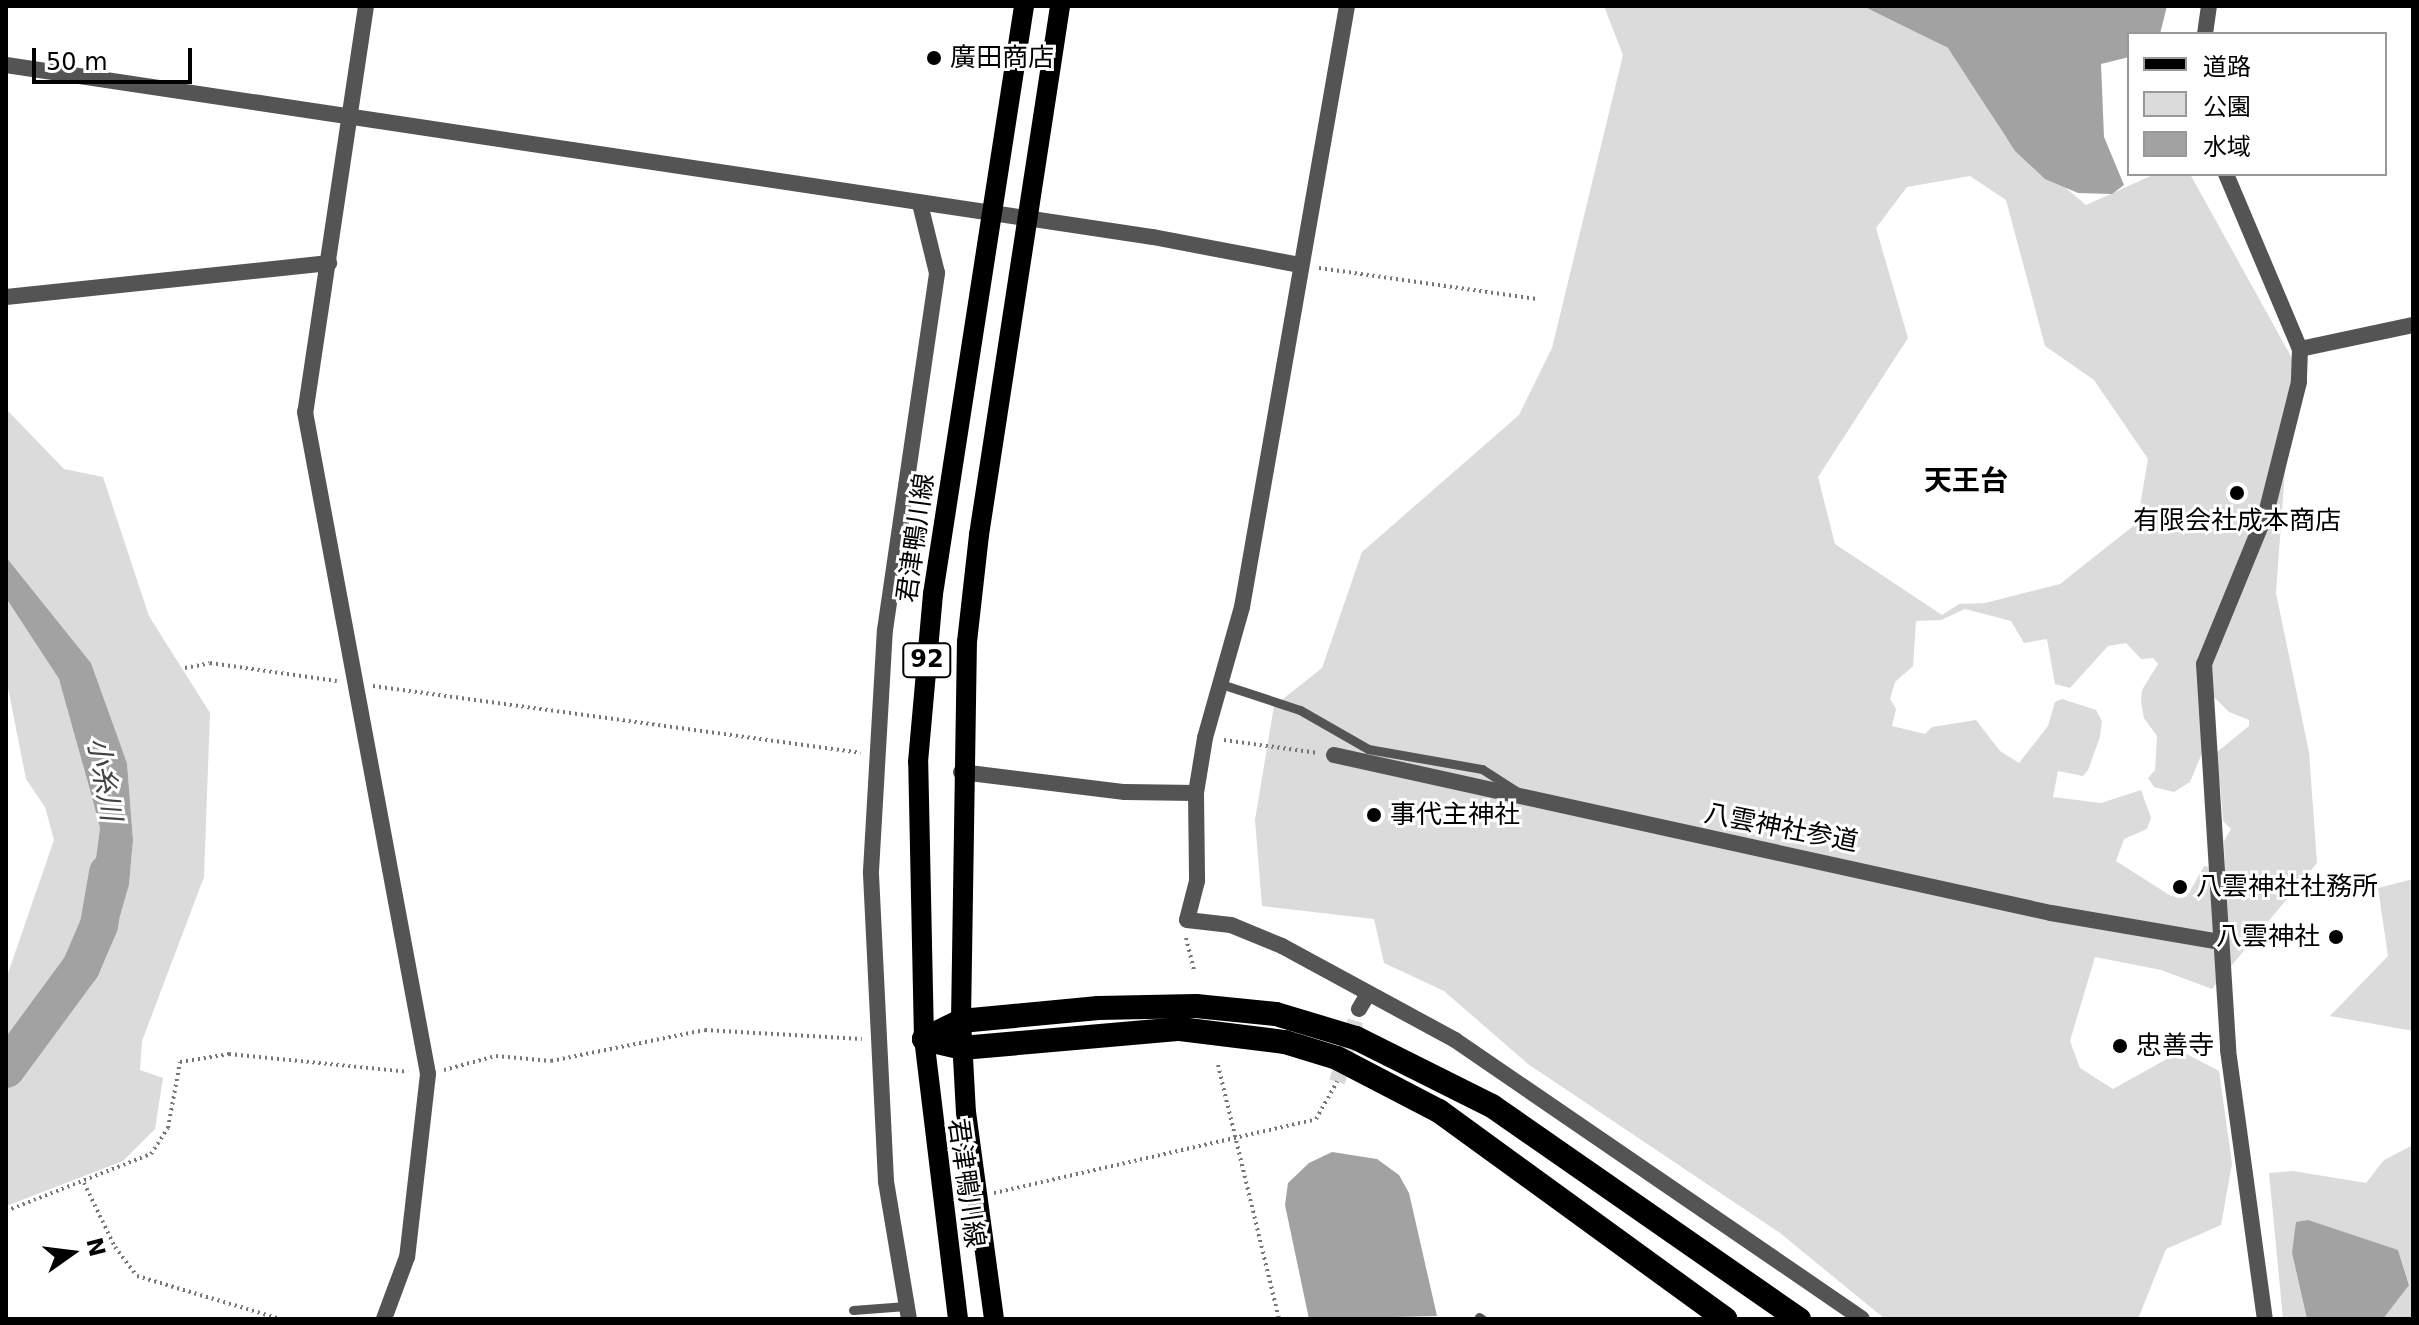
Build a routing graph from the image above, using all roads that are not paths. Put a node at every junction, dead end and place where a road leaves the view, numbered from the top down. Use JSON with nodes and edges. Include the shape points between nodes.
{"nodes":[{"id":1,"x":366,"y":6,"type":"edge"},
{"id":2,"x":1024,"y":6,"type":"edge"},
{"id":3,"x":1060,"y":6,"type":"edge"},
{"id":4,"x":1347,"y":6,"type":"edge"},
{"id":5,"x":2209,"y":6,"type":"edge"},
{"id":6,"x":2205,"y":32,"type":"edge"},
{"id":7,"x":6,"y":65,"type":"edge"},
{"id":8,"x":349,"y":118,"type":"junction"},
{"id":9,"x":2227,"y":176,"type":"edge"},
{"id":10,"x":920,"y":204,"type":"junction"},
{"id":11,"x":992,"y":214,"type":"junction"},
{"id":12,"x":1029,"y":219,"type":"junction"},
{"id":13,"x":329,"y":263,"type":"junction"},
{"id":14,"x":1300,"y":265,"type":"junction"},
{"id":15,"x":6,"y":297,"type":"edge"},
{"id":16,"x":2413,"y":325,"type":"edge"},
{"id":17,"x":2300,"y":349,"type":"junction"},
{"id":18,"x":1221,"y":684,"type":"junction"},
{"id":19,"x":1334,"y":755,"type":"road end"},
{"id":20,"x":961,"y":772,"type":"junction"},
{"id":21,"x":1196,"y":793,"type":"junction"},
{"id":22,"x":1527,"y":799,"type":"junction"},
{"id":23,"x":2220,"y":942,"type":"junction"},
{"id":24,"x":961,"y":1021,"type":"junction"},
{"id":25,"x":924,"y":1039,"type":"junction"},
{"id":26,"x":962,"y":1048,"type":"junction"},
{"id":27,"x":853,"y":1310,"type":"dead end"},
{"id":28,"x":908,"y":1312,"type":"edge"},
{"id":29,"x":384,"y":1319,"type":"edge"},
{"id":30,"x":958,"y":1319,"type":"edge"},
{"id":31,"x":994,"y":1319,"type":"edge"},
{"id":32,"x":1725,"y":1319,"type":"edge"},
{"id":33,"x":1799,"y":1319,"type":"edge"},
{"id":34,"x":1862,"y":1319,"type":"edge"},
{"id":35,"x":2265,"y":1319,"type":"edge"}],
"edges":[{"from":1,"to":8,"type":"street"},
{"from":2,"to":11,"type":"main road","name":"君津鴨川線","number":"92"},
{"from":3,"to":12,"type":"main road","name":"君津鴨川線","number":"92"},
{"from":4,"to":14,"type":"street"},
{"from":5,"to":6,"type":"street"},
{"from":7,"to":8,"type":"street"},
{"from":8,"to":10,"type":"street"},
{"from":8,"to":13,"type":"street"},
{"from":9,"to":17,"type":"street"},
{"from":10,"to":11,"type":"street"},
{"from":10,"to":28,"type":"street","via":[[937,273],[885,630],[871,871],[886,1181]]},
{"from":11,"to":12,"type":"street"},
{"from":11,"to":25,"type":"main road","name":"君津鴨川線","number":"92","via":[[933,594],[918,762]]},
{"from":12,"to":14,"type":"street"},
{"from":12,"to":20,"type":"main road","name":"君津鴨川線","number":"92","via":[[979,535]]},
{"from":13,"to":15,"type":"street"},
{"from":13,"to":29,"type":"street","via":[[305,412],[428,1074],[407,1257]]},
{"from":14,"to":18,"type":"street","via":[[1242,607]]},
{"from":16,"to":17,"type":"street"},
{"from":17,"to":23,"type":"street","via":[[2299,382],[2266,513],[2204,664]]},
{"from":18,"to":21,"type":"street"},
{"from":18,"to":22,"type":"lane","via":[[1300,710],[1368,749],[1482,769]]},
{"from":19,"to":22,"type":"street","name":"八雲神社参道"},
{"from":20,"to":21,"type":"street","via":[[1125,792]]},
{"from":20,"to":24,"type":"main road","name":"君津鴨川線","number":"92"},
{"from":21,"to":34,"type":"street","via":[[1197,881],[1187,920],[1231,925],[1282,946],[1363,1001],[1517,1079],[1575,1125],[1685,1194]]},
{"from":22,"to":23,"type":"street","name":"八雲神社参道","via":[[2051,913]]},
{"from":23,"to":35,"type":"street","via":[[2228,1050]]},
{"from":24,"to":25,"type":"highway"},
{"from":24,"to":26,"type":"main road","name":"君津鴨川線","number":"92"},
{"from":24,"to":33,"type":"highway","via":[[1098,1008],[1196,1006],[1276,1014],[1356,1038],[1492,1106]]},
{"from":25,"to":26,"type":"highway"},
{"from":25,"to":30,"type":"main road","name":"君津鴨川線","number":"92"},
{"from":26,"to":31,"type":"main road","name":"君津鴨川線","number":"92"},
{"from":26,"to":32,"type":"highway","via":[[1180,1029],[1285,1042],[1337,1058],[1439,1111]]},
{"from":27,"to":28,"type":"lane"}]}
